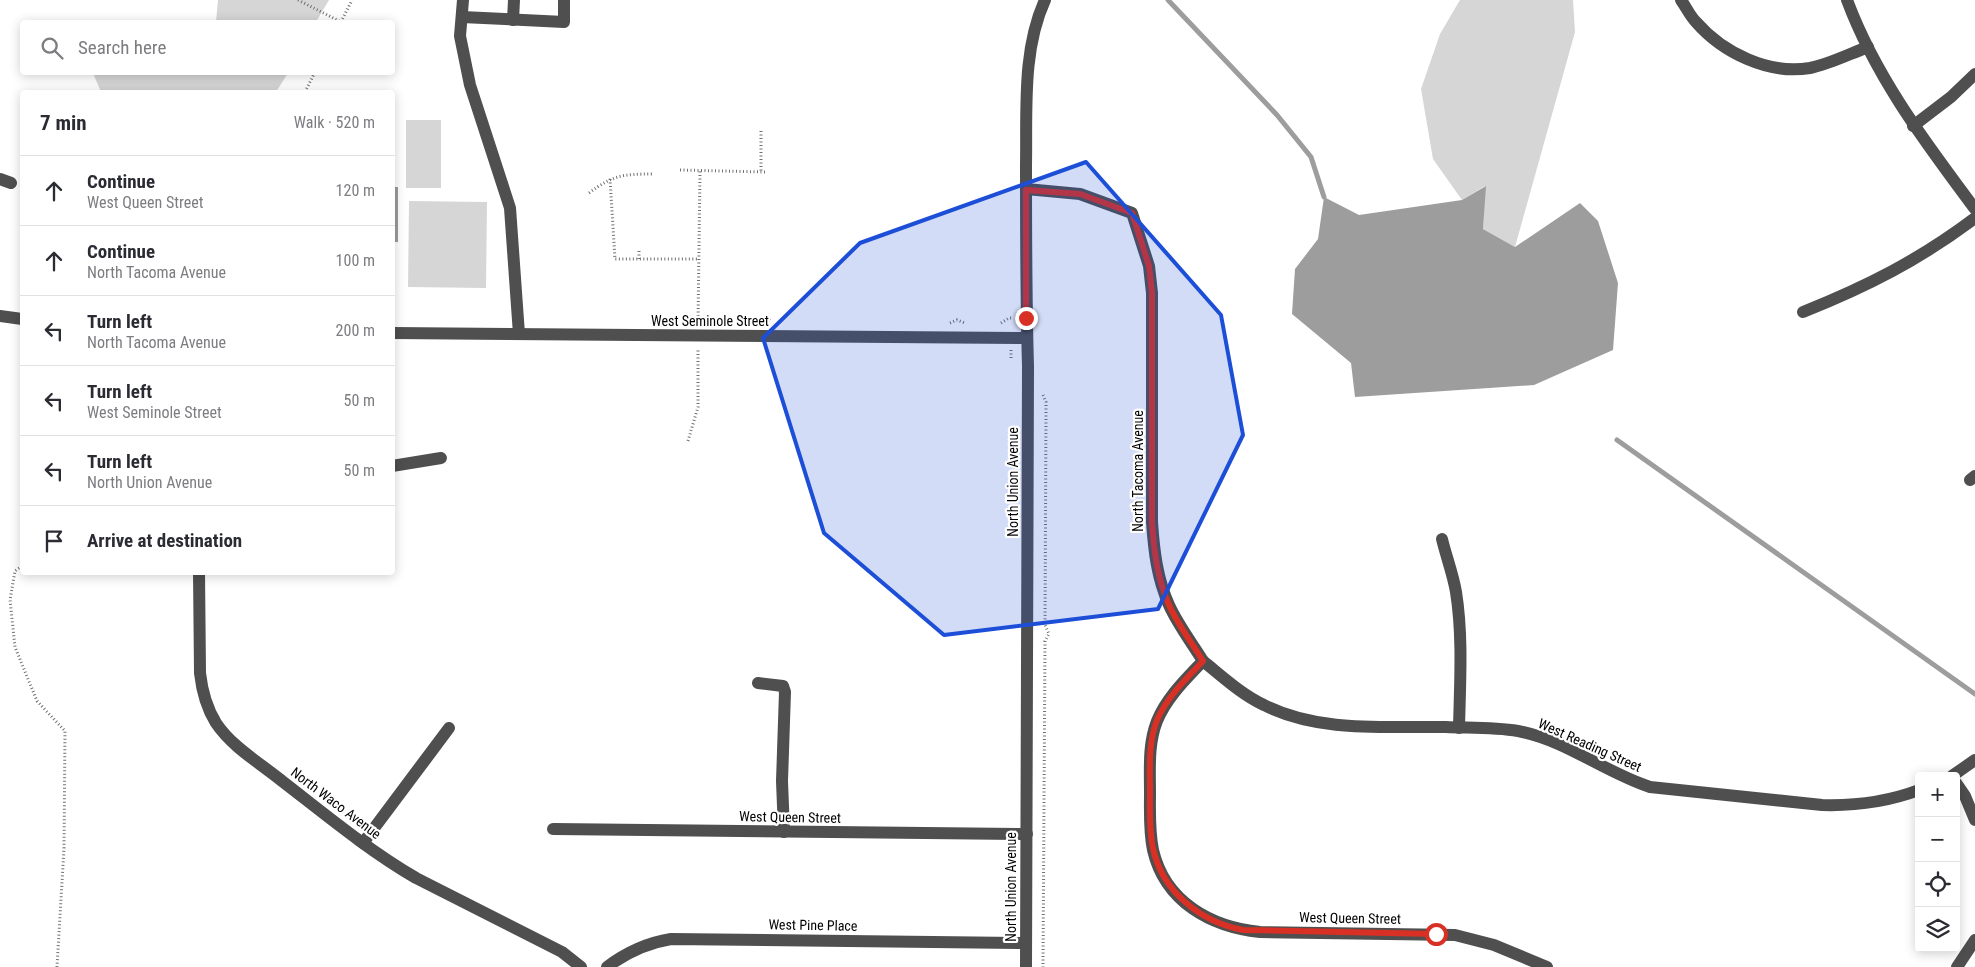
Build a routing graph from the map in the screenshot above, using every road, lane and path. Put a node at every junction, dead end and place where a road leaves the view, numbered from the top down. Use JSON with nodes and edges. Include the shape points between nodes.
{"nodes":[{"id":1,"x":298,"y":0,"type":"edge"},
{"id":2,"x":352,"y":0,"type":"edge"},
{"id":3,"x":463,"y":0,"type":"edge"},
{"id":4,"x":514,"y":0,"type":"edge"},
{"id":5,"x":564,"y":0,"type":"edge"},
{"id":6,"x":1045,"y":0,"type":"edge"},
{"id":7,"x":1681,"y":0,"type":"edge"},
{"id":8,"x":1847,"y":0,"type":"edge"},
{"id":9,"x":462,"y":17,"type":"junction"},
{"id":10,"x":337,"y":20,"type":"edge"},
{"id":11,"x":342,"y":20,"type":"edge"},
{"id":12,"x":513,"y":20,"type":"junction"},
{"id":13,"x":1868,"y":47,"type":"junction"},
{"id":14,"x":1975,"y":74,"type":"edge"},
{"id":15,"x":314,"y":75,"type":"edge"},
{"id":16,"x":306,"y":90,"type":"edge"},
{"id":17,"x":1913,"y":126,"type":"junction"},
{"id":18,"x":761,"y":131,"type":"dead end"},
{"id":19,"x":680,"y":170,"type":"dead end"},
{"id":20,"x":700,"y":171,"type":"junction"},
{"id":21,"x":761,"y":172,"type":"junction"},
{"id":22,"x":766,"y":172,"type":"dead end"},
{"id":23,"x":652,"y":174,"type":"dead end"},
{"id":24,"x":610,"y":179,"type":"junction"},
{"id":25,"x":1026,"y":190,"type":"junction"},
{"id":26,"x":589,"y":193,"type":"dead end"},
{"id":27,"x":1975,"y":209,"type":"edge"},
{"id":28,"x":1975,"y":218,"type":"edge"},
{"id":29,"x":639,"y":250,"type":"dead end"},
{"id":30,"x":639,"y":258,"type":"junction"},
{"id":31,"x":699,"y":259,"type":"junction"},
{"id":32,"x":1803,"y":312,"type":"dead end"},
{"id":33,"x":767,"y":314,"type":"dead end"},
{"id":34,"x":0,"y":316,"type":"edge"},
{"id":35,"x":1026,"y":318,"type":"junction"},
{"id":36,"x":20,"y":319,"type":"edge"},
{"id":37,"x":773,"y":322,"type":"dead end"},
{"id":38,"x":947,"y":324,"type":"dead end"},
{"id":39,"x":970,"y":324,"type":"dead end"},
{"id":40,"x":999,"y":324,"type":"dead end"},
{"id":41,"x":395,"y":333,"type":"edge"},
{"id":42,"x":519,"y":334,"type":"junction"},
{"id":43,"x":698,"y":336,"type":"junction"},
{"id":44,"x":1027,"y":338,"type":"junction"},
{"id":45,"x":1042,"y":391,"type":"dead end"},
{"id":46,"x":688,"y":441,"type":"dead end"},
{"id":47,"x":441,"y":458,"type":"dead end"},
{"id":48,"x":395,"y":466,"type":"edge"},
{"id":49,"x":1442,"y":539,"type":"dead end"},
{"id":50,"x":20,"y":567,"type":"edge"},
{"id":51,"x":199,"y":575,"type":"edge"},
{"id":52,"x":1203,"y":661,"type":"junction"},
{"id":53,"x":758,"y":683,"type":"dead end"},
{"id":54,"x":449,"y":728,"type":"dead end"},
{"id":55,"x":1459,"y":728,"type":"junction"},
{"id":56,"x":1975,"y":760,"type":"edge"},
{"id":57,"x":1958,"y":772,"type":"edge"},
{"id":58,"x":1960,"y":789,"type":"edge"},
{"id":59,"x":1915,"y":791,"type":"edge"},
{"id":60,"x":1975,"y":820,"type":"edge"},
{"id":61,"x":553,"y":829,"type":"dead end"},
{"id":62,"x":784,"y":832,"type":"junction"},
{"id":63,"x":1026,"y":834,"type":"junction"},
{"id":64,"x":363,"y":843,"type":"junction"},
{"id":65,"x":1975,"y":940,"type":"edge"},
{"id":66,"x":1026,"y":943,"type":"junction"},
{"id":67,"x":58,"y":967,"type":"edge"},
{"id":68,"x":581,"y":967,"type":"edge"},
{"id":69,"x":607,"y":967,"type":"edge"},
{"id":70,"x":1026,"y":967,"type":"edge"},
{"id":71,"x":1043,"y":967,"type":"edge"},
{"id":72,"x":1547,"y":967,"type":"edge"},
{"id":73,"x":1957,"y":967,"type":"edge"}],
"edges":[{"from":1,"to":10,"type":"path"},
{"from":2,"to":11,"type":"path"},
{"from":3,"to":9,"type":"street"},
{"from":4,"to":12,"type":"street"},
{"from":5,"to":12,"type":"street","via":[[564,22]]},
{"from":6,"to":25,"type":"street","name":"North Union Avenue","via":[[1034,34],[1028,70]]},
{"from":7,"to":13,"type":"street","via":[[1696,22],[1724,47],[1762,65],[1809,68]]},
{"from":8,"to":13,"type":"street"},
{"from":9,"to":12,"type":"street"},
{"from":9,"to":42,"type":"street","via":[[460,36],[470,85],[510,208]]},
{"from":13,"to":17,"type":"street","via":[[1885,82]]},
{"from":14,"to":17,"type":"street","via":[[1952,97]]},
{"from":15,"to":16,"type":"path"},
{"from":17,"to":27,"type":"street"},
{"from":18,"to":21,"type":"path"},
{"from":19,"to":20,"type":"path"},
{"from":20,"to":21,"type":"path"},
{"from":20,"to":31,"type":"path"},
{"from":21,"to":22,"type":"path"},
{"from":23,"to":24,"type":"path","via":[[624,174]]},
{"from":24,"to":26,"type":"path"},
{"from":24,"to":30,"type":"path","via":[[615,259]]},
{"from":25,"to":35,"type":"street","name":"North Union Avenue"},
{"from":25,"to":52,"type":"street","name":"North Tacoma Avenue","via":[[1080,194],[1132,213],[1151,275],[1154,550],[1169,606]]},
{"from":28,"to":32,"type":"street","via":[[1904,267]]},
{"from":29,"to":30,"type":"path"},
{"from":30,"to":31,"type":"path"},
{"from":31,"to":43,"type":"path"},
{"from":33,"to":37,"type":"path"},
{"from":34,"to":36,"type":"street"},
{"from":35,"to":40,"type":"path","via":[[1009,318]]},
{"from":35,"to":44,"type":"street","name":"North Union Avenue"},
{"from":38,"to":39,"type":"path","via":[[958,320]]},
{"from":41,"to":42,"type":"street","name":"West Seminole Street"},
{"from":42,"to":43,"type":"street","name":"West Seminole Street"},
{"from":43,"to":44,"type":"street","name":"West Seminole Street"},
{"from":43,"to":46,"type":"path","via":[[698,407]]},
{"from":44,"to":63,"type":"street","name":"North Union Avenue"},
{"from":45,"to":71,"type":"path","via":[[1046,413],[1045,625],[1049,634],[1044,641]]},
{"from":47,"to":48,"type":"street"},
{"from":49,"to":55,"type":"street","via":[[1456,591],[1460,649]]},
{"from":50,"to":67,"type":"path","via":[[15,571],[10,600],[15,647],[37,701],[65,731]]},
{"from":51,"to":64,"type":"street","name":"North Waco Avenue","via":[[200,673],[204,699],[217,724],[228,738]]},
{"from":52,"to":55,"type":"street","name":"West Reading Street","via":[[1251,698],[1281,713],[1300,718],[1341,726]]},
{"from":52,"to":72,"type":"street","name":"West Queen Street","via":[[1165,705],[1151,745],[1152,840],[1156,858],[1166,879],[1188,906],[1210,920],[1232,928],[1260,932],[1455,935],[1494,945]]},
{"from":53,"to":62,"type":"street","via":[[783,686],[785,692]]},
{"from":54,"to":64,"type":"street"},
{"from":55,"to":59,"type":"street","name":"West Reading Street","via":[[1503,729],[1538,736],[1627,778],[1662,789],[1822,805],[1885,800]]},
{"from":56,"to":57,"type":"street"},
{"from":58,"to":60,"type":"street"},
{"from":61,"to":62,"type":"street","name":"West Queen Street"},
{"from":62,"to":63,"type":"street","name":"West Queen Street"},
{"from":63,"to":66,"type":"street","name":"North Union Avenue"},
{"from":64,"to":68,"type":"street","name":"North Waco Avenue","via":[[416,878],[562,952]]},
{"from":65,"to":73,"type":"street"},
{"from":66,"to":69,"type":"street","name":"West Pine Place","via":[[671,939],[636,948]]},
{"from":66,"to":70,"type":"street","name":"North Union Avenue"}]}
